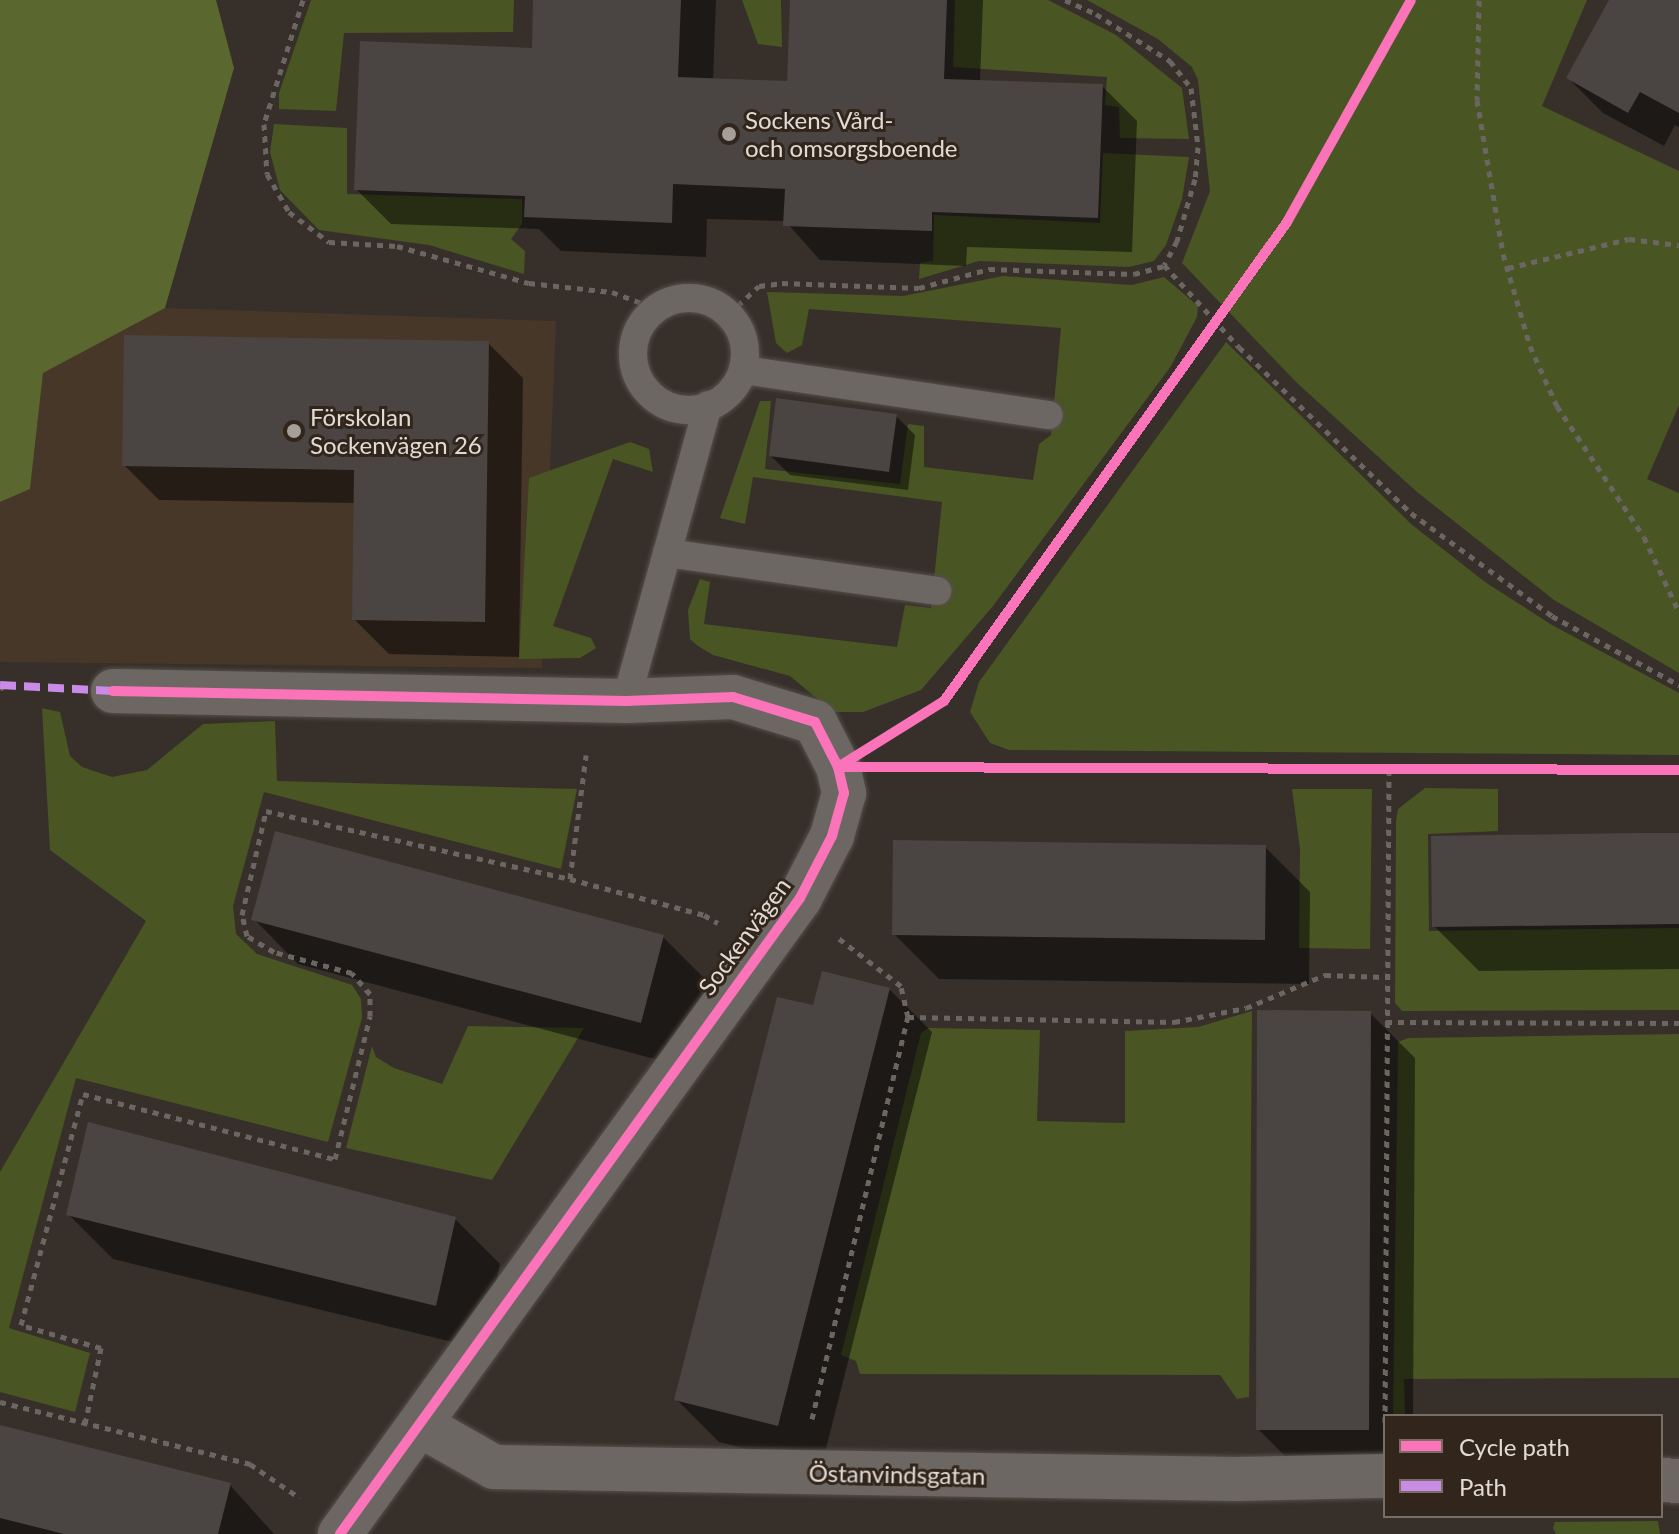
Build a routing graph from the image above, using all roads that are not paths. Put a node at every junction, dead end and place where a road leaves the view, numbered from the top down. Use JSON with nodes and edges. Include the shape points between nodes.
{"nodes":[{"id":1,"x":743,"y":370,"type":"junction"},
{"id":2,"x":708,"y":405,"type":"junction"},
{"id":3,"x":1049,"y":415,"type":"dead end"},
{"id":4,"x":667,"y":553,"type":"junction"},
{"id":5,"x":937,"y":591,"type":"dead end"},
{"id":6,"x":113,"y":691,"type":"dead end"},
{"id":7,"x":608,"y":699,"type":"junction"},
{"id":8,"x":420,"y":1425,"type":"junction"},
{"id":9,"x":1383,"y":1476,"type":"edge"},
{"id":10,"x":349,"y":1520,"type":"edge"}],
"edges":[{"from":1,"to":2,"type":"lane","via":[[734,388]]},
{"from":1,"to":2,"type":"lane","via":[[741,331],[729,314],[694,298],[655,308],[642,323],[633,349],[638,378],[662,403],[680,409]]},
{"from":1,"to":3,"type":"lane"},
{"from":2,"to":4,"type":"lane"},
{"from":4,"to":5,"type":"lane"},
{"from":4,"to":7,"type":"lane"},
{"from":6,"to":7,"type":"street","name":"Sockenvägen"},
{"from":7,"to":8,"type":"street","name":"Sockenvägen","via":[[733,697],[815,722],[838,767],[844,793],[832,836],[800,898],[759,948]]},
{"from":8,"to":9,"type":"street","name":"Östanvindsgatan","via":[[494,1467]]},
{"from":8,"to":10,"type":"street","name":"Sockenvägen"}]}
